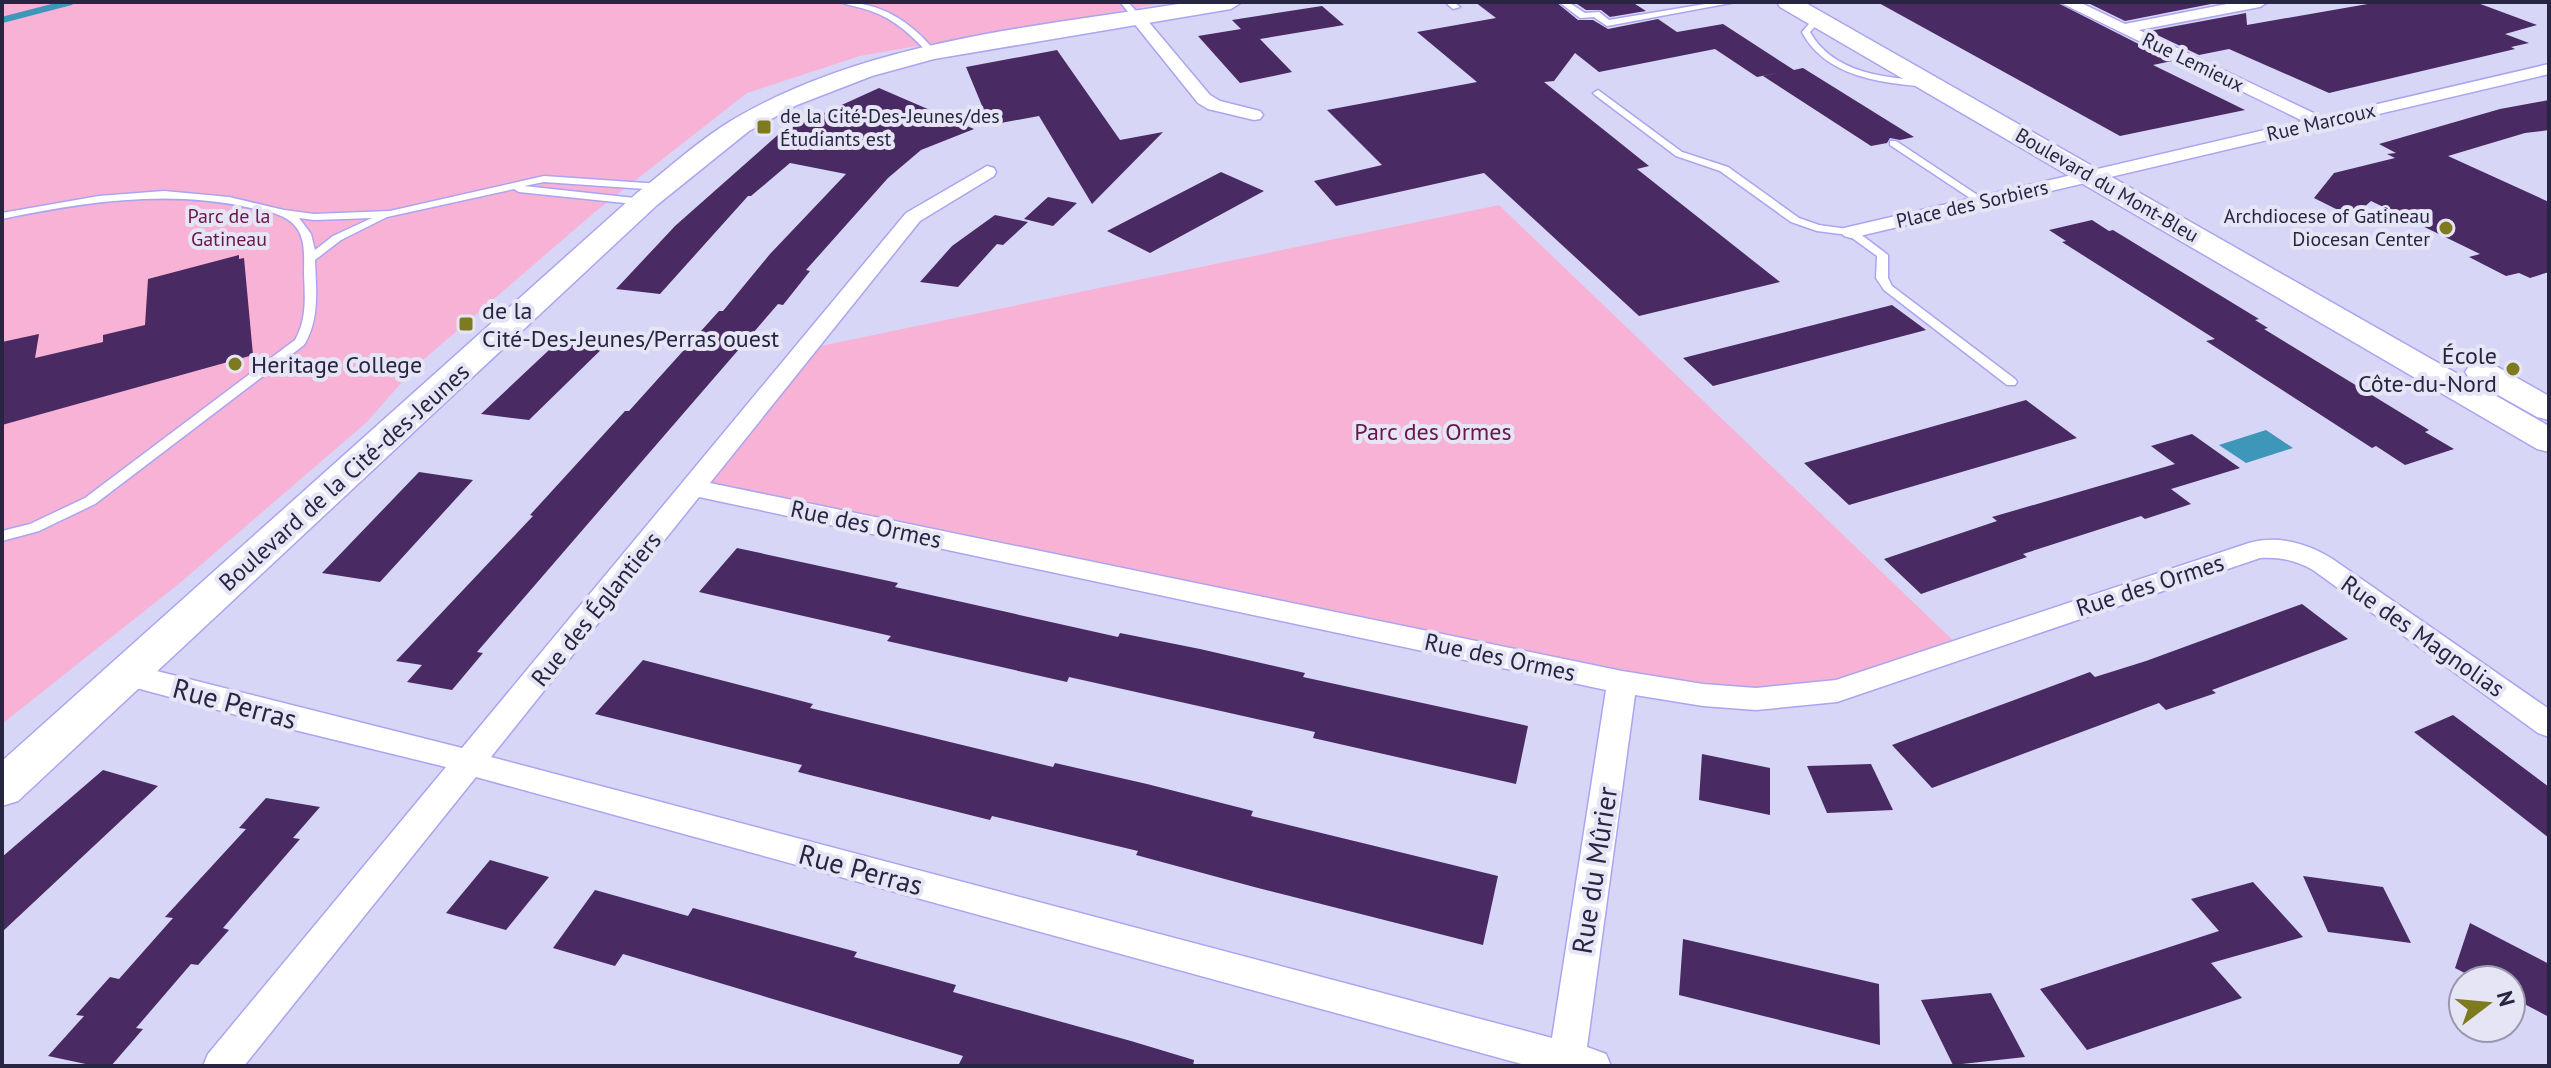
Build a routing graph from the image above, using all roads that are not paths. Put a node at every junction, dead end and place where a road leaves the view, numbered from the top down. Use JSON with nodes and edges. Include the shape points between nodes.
{"nodes":[{"id":1,"x":844,"y":2,"type":"edge"},
{"id":2,"x":1231,"y":2,"type":"edge"},
{"id":3,"x":1563,"y":2,"type":"edge"},
{"id":4,"x":1733,"y":2,"type":"edge"},
{"id":5,"x":1788,"y":2,"type":"edge"},
{"id":6,"x":2067,"y":2,"type":"edge"},
{"id":7,"x":2260,"y":2,"type":"edge"},
{"id":8,"x":1130,"y":10,"type":"edge"},
{"id":9,"x":1822,"y":11,"type":"edge"},
{"id":10,"x":2123,"y":29,"type":"junction"},
{"id":11,"x":932,"y":52,"type":"junction"},
{"id":12,"x":2549,"y":69,"type":"edge"},
{"id":13,"x":1598,"y":93,"type":"dead end"},
{"id":14,"x":1254,"y":115,"type":"dead end"},
{"id":15,"x":2319,"y":122,"type":"junction"},
{"id":16,"x":1893,"y":143,"type":"dead end"},
{"id":17,"x":2124,"y":170,"type":"junction"},
{"id":18,"x":987,"y":172,"type":"dead end"},
{"id":19,"x":2092,"y":176,"type":"junction"},
{"id":20,"x":487,"y":191,"type":"junction"},
{"id":21,"x":652,"y":195,"type":"junction"},
{"id":22,"x":1983,"y":202,"type":"junction"},
{"id":23,"x":284,"y":213,"type":"junction"},
{"id":24,"x":390,"y":214,"type":"junction"},
{"id":25,"x":2,"y":216,"type":"edge"},
{"id":26,"x":1851,"y":232,"type":"junction"},
{"id":27,"x":310,"y":259,"type":"junction"},
{"id":28,"x":2011,"y":382,"type":"dead end"},
{"id":29,"x":2549,"y":410,"type":"edge"},
{"id":30,"x":2549,"y":441,"type":"edge"},
{"id":31,"x":695,"y":488,"type":"junction"},
{"id":32,"x":2,"y":536,"type":"edge"},
{"id":33,"x":2294,"y":550,"type":"joint"},
{"id":34,"x":129,"y":675,"type":"junction"},
{"id":35,"x":1622,"y":682,"type":"junction"},
{"id":36,"x":2549,"y":725,"type":"edge"},
{"id":37,"x":470,"y":762,"type":"junction"},
{"id":38,"x":2,"y":788,"type":"edge"},
{"id":39,"x":1580,"y":1062,"type":"edge"},
{"id":40,"x":221,"y":1066,"type":"edge"}],
"edges":[{"from":1,"to":11,"type":"lane","via":[[891,14]]},
{"from":2,"to":8,"type":"street","name":"Boulevard de la Cité-des-Jeunes"},
{"from":3,"to":4,"type":"lane","via":[[1583,16],[1596,14],[1607,23]]},
{"from":5,"to":9,"type":"street","name":"Boulevard du Mont-Bleu"},
{"from":6,"to":10,"type":"street","name":"Rue Lemieux"},
{"from":7,"to":10,"type":"street"},
{"from":8,"to":11,"type":"street","name":"Boulevard de la Cité-des-Jeunes"},
{"from":8,"to":14,"type":"street","via":[[1204,99]]},
{"from":9,"to":17,"type":"street","name":"Boulevard du Mont-Bleu"},
{"from":9,"to":19,"type":"street","name":"Boulevard du Mont-Bleu","via":[[1931,84]]},
{"from":10,"to":15,"type":"street","name":"Rue Lemieux"},
{"from":11,"to":21,"type":"street","name":"Boulevard de la Cité-des-Jeunes","via":[[848,76],[767,111],[721,139]]},
{"from":12,"to":15,"type":"street","name":"Rue Marcoux"},
{"from":13,"to":26,"type":"lane","via":[[1679,154],[1724,169],[1795,220]]},
{"from":15,"to":17,"type":"street","name":"Rue Marcoux"},
{"from":16,"to":22,"type":"lane"},
{"from":17,"to":19,"type":"street","name":"Rue Marcoux"},
{"from":17,"to":29,"type":"street","name":"Boulevard du Mont-Bleu"},
{"from":18,"to":31,"type":"street","name":"Rue des Églantiers","via":[[913,217]]},
{"from":19,"to":22,"type":"street","name":"Place des Sorbiers"},
{"from":19,"to":30,"type":"street","name":"Boulevard du Mont-Bleu"},
{"from":20,"to":21,"type":"lane"},
{"from":20,"to":21,"type":"lane","via":[[544,179]]},
{"from":20,"to":24,"type":"lane"},
{"from":21,"to":34,"type":"street","name":"Boulevard de la Cité-des-Jeunes"},
{"from":22,"to":26,"type":"street","name":"Place des Sorbiers"},
{"from":23,"to":24,"type":"lane"},
{"from":23,"to":25,"type":"lane","via":[[226,199],[163,194]]},
{"from":23,"to":27,"type":"lane","via":[[302,227]]},
{"from":24,"to":27,"type":"lane","via":[[337,238]]},
{"from":26,"to":28,"type":"lane","via":[[1883,255],[1882,278],[1888,288]]},
{"from":27,"to":32,"type":"lane","via":[[310,317],[300,342],[90,501],[34,528]]},
{"from":31,"to":35,"type":"street","name":"Rue des Ormes"},
{"from":31,"to":37,"type":"street","name":"Rue des Églantiers"},
{"from":33,"to":35,"type":"street","name":"Rue des Ormes","via":[[2258,549],[1814,696],[1718,698]]},
{"from":33,"to":36,"type":"street","name":"Rue des Magnolias","via":[[2322,564]]},
{"from":34,"to":37,"type":"street","name":"Rue Perras"},
{"from":34,"to":38,"type":"street","name":"Boulevard de la Cité-des-Jeunes"},
{"from":35,"to":39,"type":"street","name":"Rue du Mûrier"},
{"from":37,"to":39,"type":"street","name":"Rue Perras"},
{"from":37,"to":40,"type":"street","name":"Rue des Églantiers"}]}
